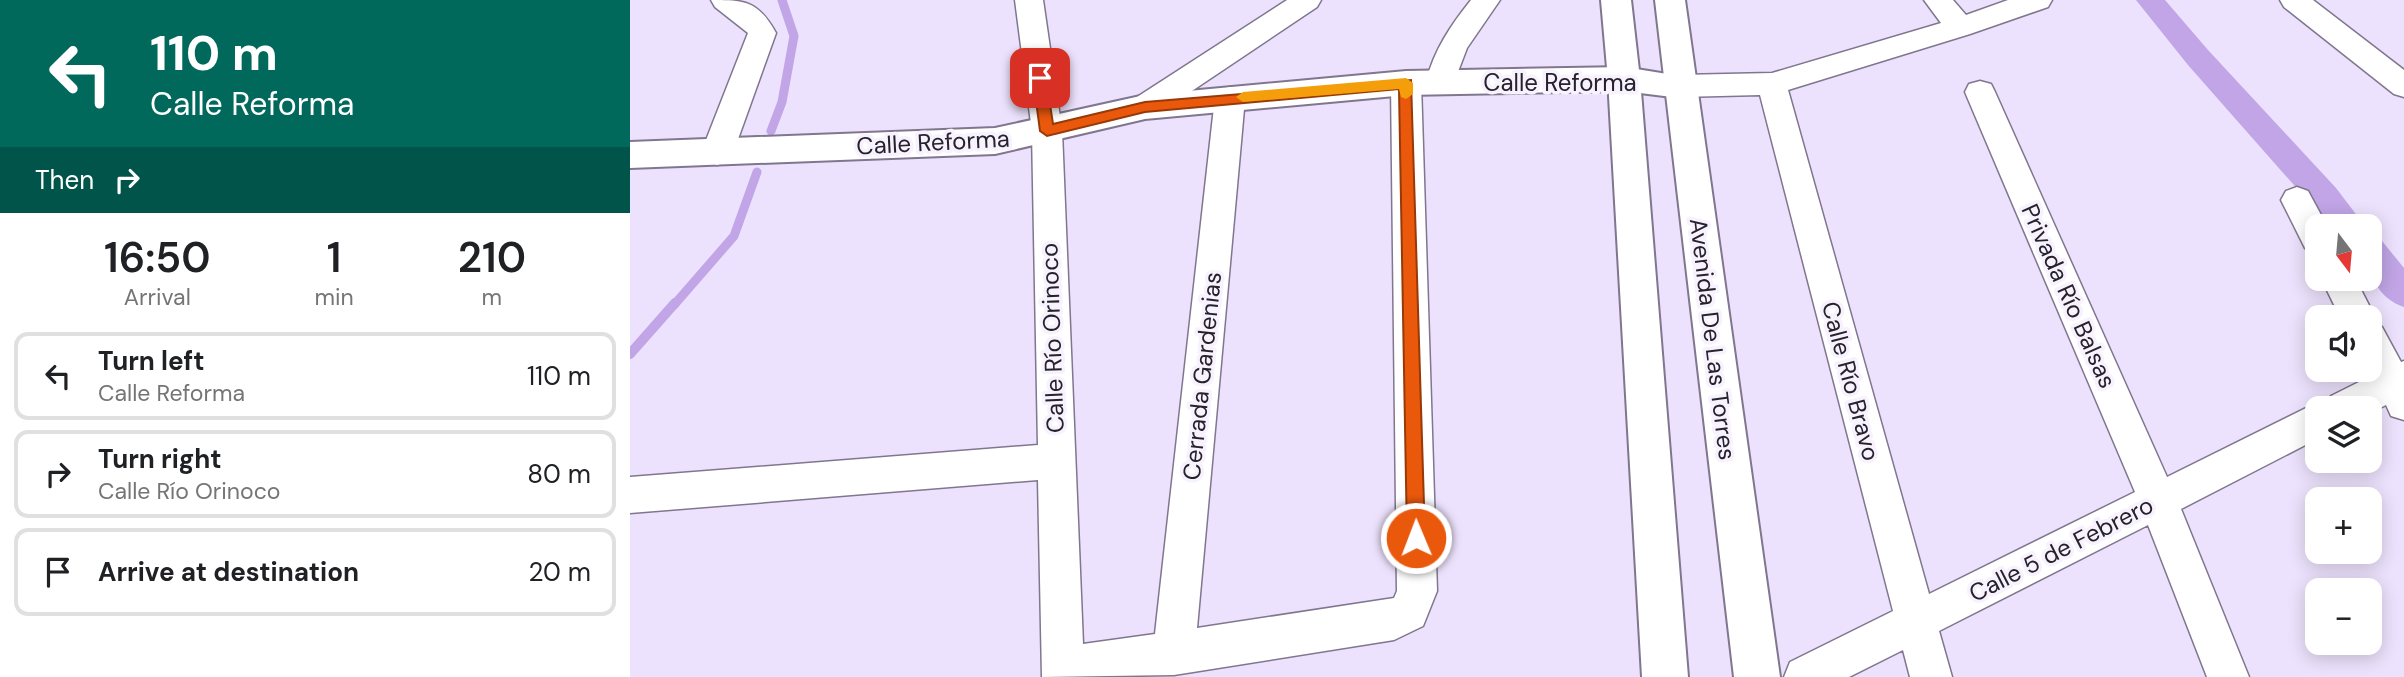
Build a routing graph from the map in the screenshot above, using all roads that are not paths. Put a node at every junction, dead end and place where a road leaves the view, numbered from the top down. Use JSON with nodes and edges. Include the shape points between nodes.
{"nodes":[{"id":1,"x":725,"y":0,"type":"edge"},
{"id":2,"x":1029,"y":0,"type":"edge"},
{"id":3,"x":1307,"y":0,"type":"edge"},
{"id":4,"x":1486,"y":0,"type":"edge"},
{"id":5,"x":1616,"y":0,"type":"edge"},
{"id":6,"x":1670,"y":0,"type":"edge"},
{"id":7,"x":1938,"y":0,"type":"edge"},
{"id":8,"x":2038,"y":0,"type":"edge"},
{"id":9,"x":2294,"y":0,"type":"edge"},
{"id":10,"x":1960,"y":27,"type":"junction"},
{"id":11,"x":1624,"y":79,"type":"junction"},
{"id":12,"x":1441,"y":82,"type":"junction"},
{"id":13,"x":1406,"y":83,"type":"junction"},
{"id":14,"x":1772,"y":84,"type":"junction"},
{"id":15,"x":1680,"y":86,"type":"junction"},
{"id":16,"x":2404,"y":86,"type":"edge"},
{"id":17,"x":1980,"y":92,"type":"dead end"},
{"id":18,"x":1230,"y":98,"type":"junction"},
{"id":19,"x":1145,"y":107,"type":"junction"},
{"id":20,"x":1047,"y":131,"type":"junction"},
{"id":21,"x":717,"y":153,"type":"junction"},
{"id":22,"x":630,"y":155,"type":"edge"},
{"id":23,"x":2297,"y":200,"type":"dead end"},
{"id":24,"x":2305,"y":216,"type":"edge"},
{"id":25,"x":2382,"y":358,"type":"edge"},
{"id":26,"x":2400,"y":388,"type":"edge"},
{"id":27,"x":2378,"y":396,"type":"edge"},
{"id":28,"x":2305,"y":427,"type":"edge"},
{"id":29,"x":1055,"y":461,"type":"junction"},
{"id":30,"x":630,"y":495,"type":"edge"},
{"id":31,"x":2158,"y":500,"type":"junction"},
{"id":32,"x":1915,"y":622,"type":"junction"},
{"id":33,"x":1174,"y":653,"type":"junction"},
{"id":34,"x":1063,"y":673,"type":"edge"},
{"id":35,"x":1665,"y":677,"type":"edge"},
{"id":36,"x":1757,"y":677,"type":"edge"},
{"id":37,"x":1805,"y":677,"type":"edge"},
{"id":38,"x":1931,"y":677,"type":"edge"},
{"id":39,"x":2228,"y":677,"type":"edge"}],
"edges":[{"from":1,"to":21,"type":"street","via":[[762,33]]},
{"from":2,"to":20,"type":"street","name":"Calle Río Orinoco"},
{"from":3,"to":19,"type":"street"},
{"from":4,"to":12,"type":"street","via":[[1445,59]]},
{"from":5,"to":11,"type":"main road"},
{"from":6,"to":15,"type":"main road","name":"Avenida De Las Torres"},
{"from":7,"to":10,"type":"street"},
{"from":8,"to":10,"type":"street"},
{"from":9,"to":16,"type":"street"},
{"from":10,"to":14,"type":"street"},
{"from":11,"to":12,"type":"main road","name":"Calle Reforma"},
{"from":11,"to":15,"type":"main road","name":"Calle Reforma"},
{"from":11,"to":35,"type":"main road"},
{"from":12,"to":13,"type":"main road","name":"Calle Reforma"},
{"from":13,"to":18,"type":"main road","name":"Calle Reforma"},
{"from":13,"to":33,"type":"street","via":[[1417,591],[1409,612],[1394,620]]},
{"from":14,"to":15,"type":"street"},
{"from":14,"to":32,"type":"street","name":"Calle Río Bravo"},
{"from":15,"to":36,"type":"main road","name":"Avenida De Las Torres"},
{"from":17,"to":31,"type":"street","name":"Privada Río Balsas"},
{"from":18,"to":19,"type":"main road","name":"Calle Reforma"},
{"from":18,"to":33,"type":"street","name":"Cerrada Gardenias"},
{"from":19,"to":20,"type":"main road","name":"Calle Reforma"},
{"from":20,"to":21,"type":"main road","name":"Calle Reforma","via":[[995,141]]},
{"from":20,"to":29,"type":"street","name":"Calle Río Orinoco"},
{"from":21,"to":22,"type":"main road","name":"Calle Reforma"},
{"from":23,"to":24,"type":"street"},
{"from":25,"to":26,"type":"street"},
{"from":26,"to":27,"type":"street"},
{"from":28,"to":31,"type":"street","name":"Calle 5 de Febrero"},
{"from":29,"to":30,"type":"street"},
{"from":29,"to":34,"type":"street","name":"Calle Río Orinoco"},
{"from":31,"to":32,"type":"street","name":"Calle 5 de Febrero"},
{"from":31,"to":39,"type":"street","name":"Privada Río Balsas"},
{"from":32,"to":37,"type":"street","name":"Calle 5 de Febrero"},
{"from":32,"to":38,"type":"street","name":"Calle Río Bravo"},
{"from":33,"to":34,"type":"street"}]}
